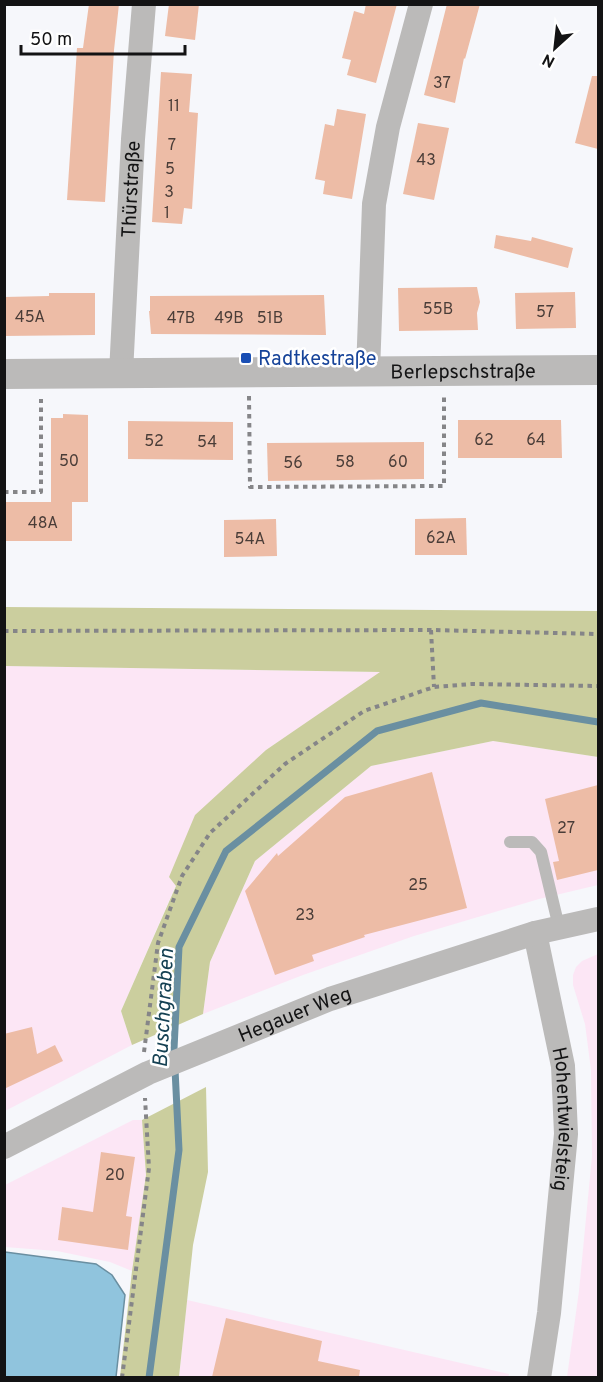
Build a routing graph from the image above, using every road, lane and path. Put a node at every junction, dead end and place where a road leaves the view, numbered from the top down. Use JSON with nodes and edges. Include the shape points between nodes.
{"nodes":[{"id":1,"x":144,"y":4,"type":"edge"},
{"id":2,"x":421,"y":4,"type":"edge"},
{"id":3,"x":598,"y":370,"type":"edge"},
{"id":4,"x":368,"y":372,"type":"junction"},
{"id":5,"x":121,"y":373,"type":"junction"},
{"id":6,"x":4,"y":374,"type":"edge"},
{"id":7,"x":444,"y":390,"type":"dead end"},
{"id":8,"x":249,"y":391,"type":"dead end"},
{"id":9,"x":40,"y":393,"type":"dead end"},
{"id":10,"x":4,"y":492,"type":"edge"},
{"id":11,"x":432,"y":630,"type":"junction"},
{"id":12,"x":4,"y":632,"type":"edge"},
{"id":13,"x":598,"y":634,"type":"edge"},
{"id":14,"x":598,"y":686,"type":"edge"},
{"id":15,"x":434,"y":687,"type":"junction"},
{"id":16,"x":510,"y":842,"type":"dead end"},
{"id":17,"x":598,"y":919,"type":"edge"},
{"id":18,"x":559,"y":927,"type":"junction"},
{"id":19,"x":535,"y":933,"type":"junction"},
{"id":20,"x":146,"y":1074,"type":"junction"},
{"id":21,"x":4,"y":1148,"type":"edge"},
{"id":22,"x":122,"y":1377,"type":"edge"},
{"id":23,"x":539,"y":1377,"type":"edge"}],
"edges":[{"from":1,"to":5,"type":"street","name":"Thürstraße"},
{"from":2,"to":4,"type":"street","via":[[388,127],[374,204]]},
{"from":3,"to":4,"type":"street","name":"Berlepschstraße"},
{"from":4,"to":5,"type":"street","name":"Berlepschstraße"},
{"from":5,"to":6,"type":"street","name":"Berlepschstraße"},
{"from":7,"to":8,"type":"path","via":[[444,486],[250,487]]},
{"from":9,"to":10,"type":"path","via":[[41,492]]},
{"from":11,"to":12,"type":"path"},
{"from":11,"to":13,"type":"path"},
{"from":11,"to":15,"type":"path"},
{"from":14,"to":15,"type":"path"},
{"from":15,"to":20,"type":"path","via":[[364,711],[285,764],[210,833],[182,876],[159,943],[144,1039]]},
{"from":16,"to":18,"type":"lane","via":[[531,842],[541,852]]},
{"from":17,"to":18,"type":"street","name":"Hegauer Weg"},
{"from":18,"to":19,"type":"street","name":"Hegauer Weg"},
{"from":19,"to":20,"type":"street","name":"Hegauer Weg","via":[[330,999]]},
{"from":19,"to":23,"type":"street","name":"Hohentwielsteig","via":[[563,1066],[567,1134]]},
{"from":20,"to":21,"type":"street","name":"Hegauer Weg"},
{"from":20,"to":22,"type":"path","via":[[149,1168]]}]}
